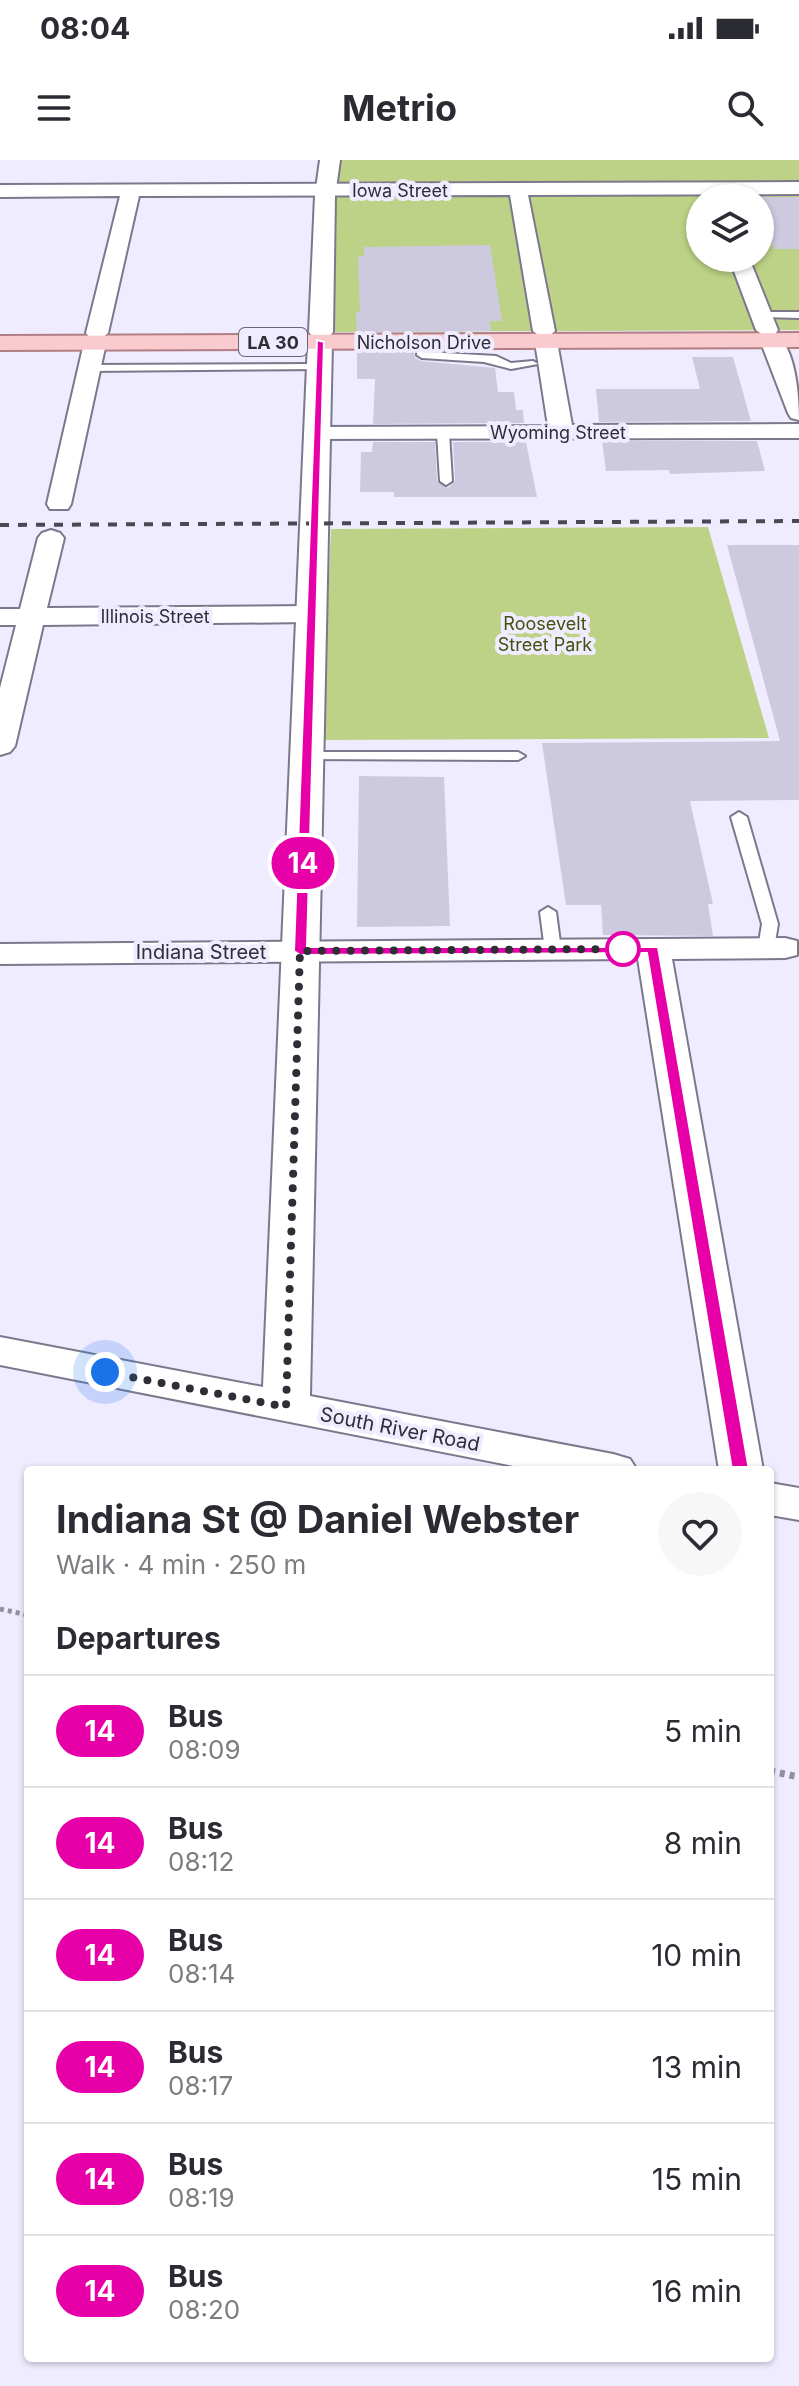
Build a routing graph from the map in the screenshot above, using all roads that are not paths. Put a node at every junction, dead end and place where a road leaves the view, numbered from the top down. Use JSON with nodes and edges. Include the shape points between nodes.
{"nodes":[{"id":1,"x":330,"y":160,"type":"edge"},
{"id":2,"x":799,"y":188,"type":"edge"},
{"id":3,"x":518,"y":189,"type":"junction"},
{"id":4,"x":774,"y":189,"type":"edge"},
{"id":5,"x":131,"y":190,"type":"junction"},
{"id":6,"x":327,"y":190,"type":"junction"},
{"id":7,"x":0,"y":191,"type":"edge"},
{"id":8,"x":686,"y":192,"type":"edge"},
{"id":9,"x":744,"y":272,"type":"edge"},
{"id":10,"x":799,"y":315,"type":"edge"},
{"id":11,"x":766,"y":328,"type":"junction"},
{"id":12,"x":799,"y":330,"type":"edge"},
{"id":13,"x":0,"y":333,"type":"edge"},
{"id":14,"x":96,"y":338,"type":"junction"},
{"id":15,"x":799,"y":340,"type":"edge"},
{"id":16,"x":422,"y":342,"type":"junction"},
{"id":17,"x":0,"y":343,"type":"edge"},
{"id":18,"x":167,"y":343,"type":"junction"},
{"id":19,"x":230,"y":343,"type":"junction"},
{"id":20,"x":320,"y":347,"type":"junction"},
{"id":21,"x":527,"y":353,"type":"junction"},
{"id":22,"x":480,"y":356,"type":"junction"},
{"id":23,"x":226,"y":367,"type":"junction"},
{"id":24,"x":89,"y":368,"type":"junction"},
{"id":25,"x":174,"y":368,"type":"junction"},
{"id":26,"x":793,"y":384,"type":"edge"},
{"id":27,"x":799,"y":413,"type":"edge"},
{"id":28,"x":799,"y":431,"type":"edge"},
{"id":29,"x":561,"y":432,"type":"junction"},
{"id":30,"x":443,"y":433,"type":"junction"},
{"id":31,"x":317,"y":434,"type":"junction"},
{"id":32,"x":446,"y":481,"type":"dead end"},
{"id":33,"x":59,"y":504,"type":"dead end"},
{"id":34,"x":51,"y":538,"type":"dead end"},
{"id":35,"x":310,"y":614,"type":"junction"},
{"id":36,"x":32,"y":616,"type":"junction"},
{"id":37,"x":0,"y":617,"type":"edge"},
{"id":38,"x":0,"y":746,"type":"edge"},
{"id":39,"x":305,"y":756,"type":"junction"},
{"id":40,"x":518,"y":756,"type":"dead end"},
{"id":41,"x":739,"y":817,"type":"dead end"},
{"id":42,"x":548,"y":912,"type":"dead end"},
{"id":43,"x":776,"y":948,"type":"joint"},
{"id":44,"x":653,"y":949,"type":"junction"},
{"id":45,"x":553,"y":950,"type":"junction"},
{"id":46,"x":300,"y":951,"type":"junction"},
{"id":47,"x":0,"y":954,"type":"edge"},
{"id":48,"x":0,"y":1351,"type":"edge"},
{"id":49,"x":286,"y":1407,"type":"junction"},
{"id":50,"x":592,"y":1466,"type":"edge"},
{"id":51,"x":740,"y":1466,"type":"edge"},
{"id":52,"x":774,"y":1500,"type":"edge"},
{"id":53,"x":799,"y":1504,"type":"edge"}],
"edges":[{"from":1,"to":6,"type":"main road"},
{"from":2,"to":4,"type":"street","name":"Iowa Street"},
{"from":3,"to":6,"type":"street","name":"Iowa Street"},
{"from":3,"to":8,"type":"street","name":"Iowa Street"},
{"from":3,"to":21,"type":"street"},
{"from":5,"to":6,"type":"street","name":"Iowa Street"},
{"from":5,"to":7,"type":"street","name":"Iowa Street"},
{"from":5,"to":14,"type":"street"},
{"from":6,"to":20,"type":"main road"},
{"from":9,"to":11,"type":"street"},
{"from":10,"to":11,"type":"lane"},
{"from":11,"to":12,"type":"main road","name":"Nicholson Drive","number":"LA 30"},
{"from":11,"to":15,"type":"main road","name":"Nicholson Drive","number":"LA 30"},
{"from":11,"to":21,"type":"main road","name":"Nicholson Drive","number":"LA 30"},
{"from":11,"to":26,"type":"street"},
{"from":13,"to":14,"type":"main road","name":"Nicholson Drive","number":"LA 30"},
{"from":14,"to":17,"type":"main road","name":"Nicholson Drive","number":"LA 30"},
{"from":14,"to":18,"type":"main road","name":"Nicholson Drive","number":"LA 30"},
{"from":14,"to":20,"type":"main road","name":"Nicholson Drive","number":"LA 30"},
{"from":14,"to":24,"type":"street"},
{"from":16,"to":20,"type":"main road","name":"Nicholson Drive","number":"LA 30"},
{"from":16,"to":21,"type":"main road","name":"Nicholson Drive","number":"LA 30"},
{"from":16,"to":22,"type":"lane","via":[[422,355]]},
{"from":18,"to":19,"type":"main road","name":"Nicholson Drive","number":"LA 30"},
{"from":18,"to":20,"type":"main road","via":[[266,339]]},
{"from":18,"to":25,"type":"lane"},
{"from":19,"to":20,"type":"main road","name":"Nicholson Drive","number":"LA 30"},
{"from":19,"to":23,"type":"lane"},
{"from":20,"to":21,"type":"main road","name":"Nicholson Drive","number":"LA 30","via":[[486,331]]},
{"from":20,"to":23,"type":"lane"},
{"from":20,"to":31,"type":"main road"},
{"from":21,"to":22,"type":"lane"},
{"from":21,"to":22,"type":"lane","via":[[511,366]]},
{"from":21,"to":29,"type":"street"},
{"from":23,"to":25,"type":"lane"},
{"from":24,"to":25,"type":"lane"},
{"from":24,"to":33,"type":"street"},
{"from":26,"to":27,"type":"street"},
{"from":28,"to":29,"type":"street","name":"Wyoming Street"},
{"from":29,"to":30,"type":"street","name":"Wyoming Street"},
{"from":30,"to":31,"type":"street","name":"Wyoming Street"},
{"from":30,"to":32,"type":"lane"},
{"from":31,"to":35,"type":"main road"},
{"from":34,"to":36,"type":"street"},
{"from":35,"to":36,"type":"street","name":"Illinois Street"},
{"from":35,"to":39,"type":"main road"},
{"from":36,"to":37,"type":"street","name":"Illinois Street"},
{"from":36,"to":38,"type":"street"},
{"from":39,"to":40,"type":"lane"},
{"from":39,"to":46,"type":"main road"},
{"from":41,"to":43,"type":"lane"},
{"from":42,"to":45,"type":"lane"},
{"from":43,"to":44,"type":"street","name":"Indiana Street"},
{"from":44,"to":45,"type":"street","name":"Indiana Street"},
{"from":44,"to":51,"type":"street"},
{"from":45,"to":46,"type":"street","name":"Indiana Street"},
{"from":46,"to":47,"type":"street","name":"Indiana Street"},
{"from":46,"to":49,"type":"main road"},
{"from":48,"to":49,"type":"main road","name":"South River Road"},
{"from":49,"to":50,"type":"main road","name":"South River Road"},
{"from":52,"to":53,"type":"main road"}]}
